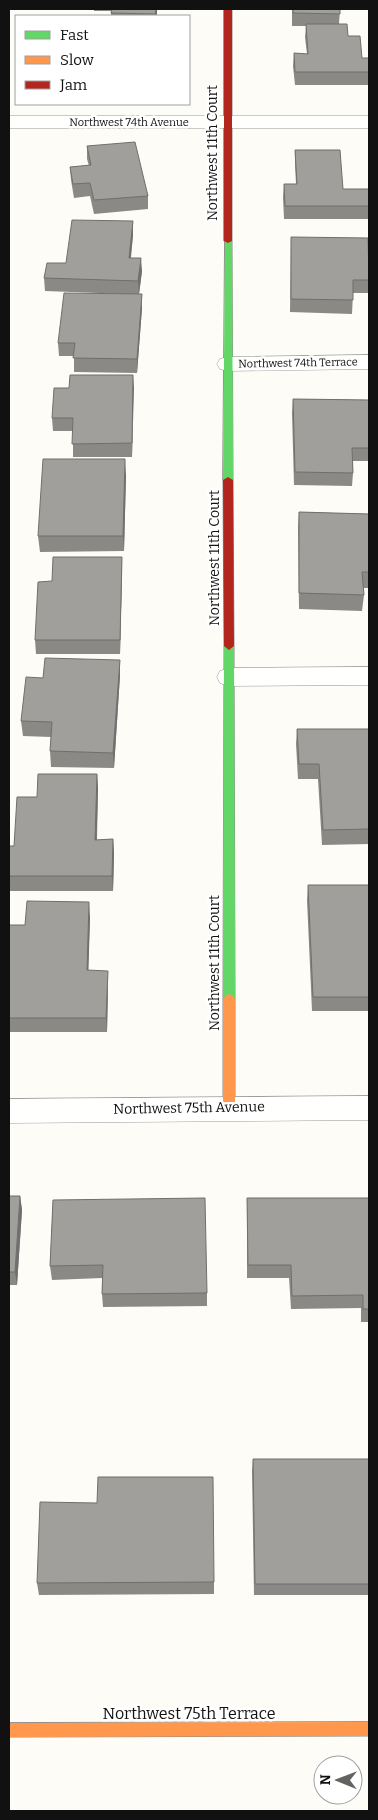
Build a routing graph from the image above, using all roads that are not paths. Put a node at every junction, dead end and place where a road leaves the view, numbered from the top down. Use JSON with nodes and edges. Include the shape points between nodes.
{"nodes":[{"id":1,"x":228,"y":9,"type":"edge"},
{"id":2,"x":9,"y":122,"type":"edge"},
{"id":3,"x":227,"y":122,"type":"junction"},
{"id":4,"x":369,"y":122,"type":"edge"},
{"id":5,"x":369,"y":362,"type":"edge"},
{"id":6,"x":228,"y":364,"type":"junction"},
{"id":7,"x":369,"y":676,"type":"edge"},
{"id":8,"x":229,"y":677,"type":"junction"},
{"id":9,"x":229,"y":1107,"type":"junction"},
{"id":10,"x":369,"y":1108,"type":"edge"},
{"id":11,"x":9,"y":1111,"type":"edge"},
{"id":12,"x":369,"y":1729,"type":"edge"},
{"id":13,"x":9,"y":1730,"type":"edge"}],
"edges":[{"from":1,"to":3,"type":"street","name":"Northwest 11th Court"},
{"from":2,"to":3,"type":"street","name":"Northwest 74th Avenue"},
{"from":3,"to":4,"type":"street","name":"Northwest 74th Avenue"},
{"from":3,"to":6,"type":"street","name":"Northwest 11th Court"},
{"from":5,"to":6,"type":"street","name":"Northwest 74th Terrace"},
{"from":6,"to":8,"type":"street","name":"Northwest 11th Court"},
{"from":7,"to":8,"type":"street"},
{"from":8,"to":9,"type":"street","name":"Northwest 11th Court"},
{"from":9,"to":10,"type":"street","name":"Northwest 75th Avenue"},
{"from":9,"to":11,"type":"street","name":"Northwest 75th Avenue"},
{"from":12,"to":13,"type":"street","name":"Northwest 75th Terrace"}]}
